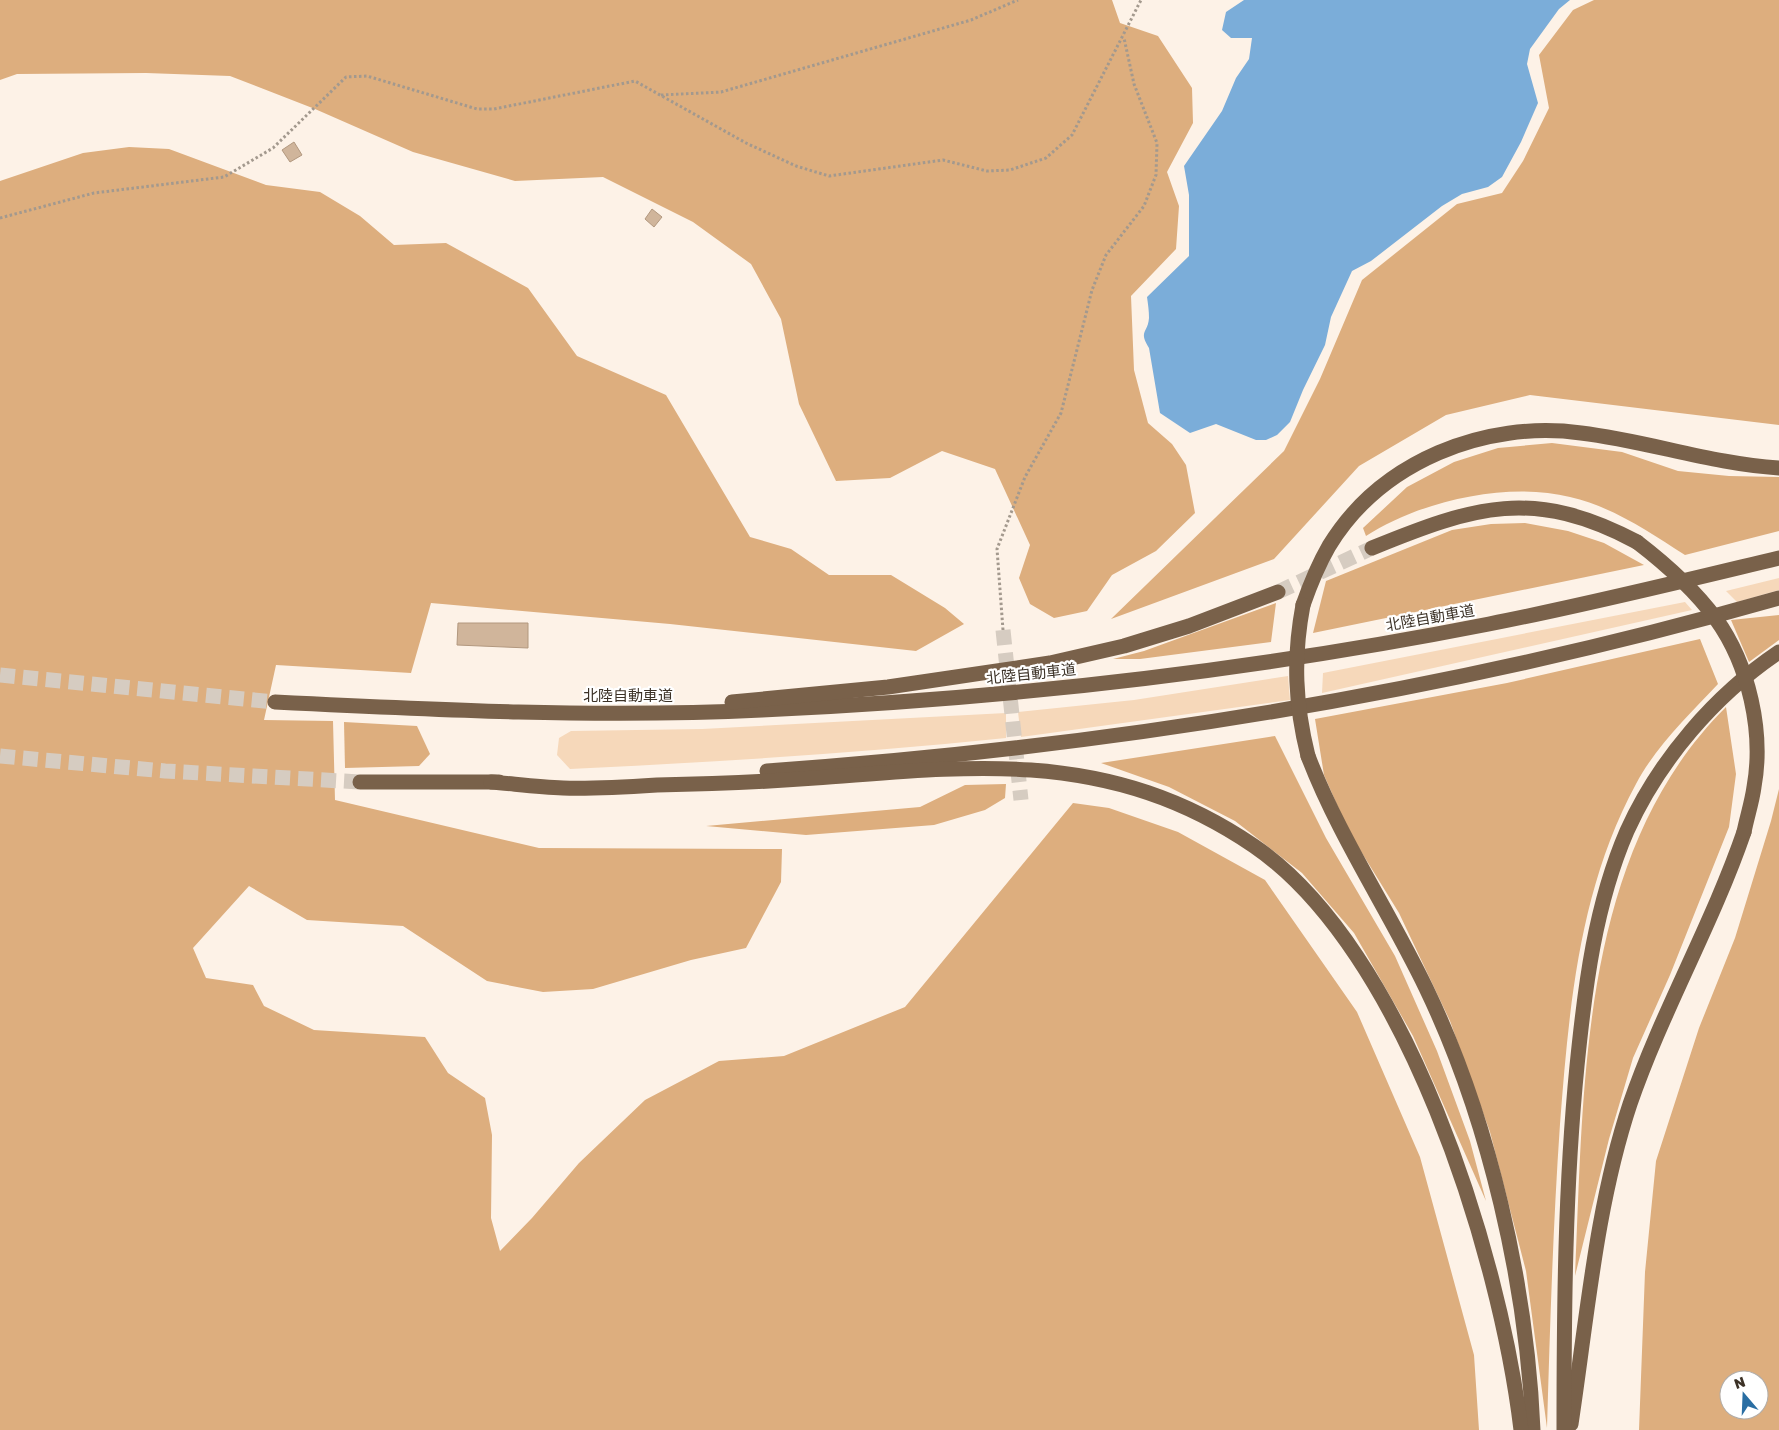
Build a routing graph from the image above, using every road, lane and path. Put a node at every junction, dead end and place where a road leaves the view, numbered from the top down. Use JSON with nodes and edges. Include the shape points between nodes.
{"nodes":[{"id":1,"x":1018,"y":0,"type":"edge"},
{"id":2,"x":1141,"y":0,"type":"edge"},
{"id":3,"x":1124,"y":37,"type":"junction"},
{"id":4,"x":659,"y":95,"type":"junction"},
{"id":5,"x":0,"y":218,"type":"edge"},
{"id":6,"x":1779,"y":468,"type":"edge"},
{"id":7,"x":1372,"y":548,"type":"tunnel mouth"},
{"id":8,"x":1779,"y":558,"type":"edge"},
{"id":9,"x":1278,"y":592,"type":"tunnel mouth"},
{"id":10,"x":1779,"y":598,"type":"edge"},
{"id":11,"x":1003,"y":630,"type":"tunnel mouth"},
{"id":12,"x":1779,"y":652,"type":"edge"},
{"id":13,"x":274,"y":702,"type":"tunnel mouth"},
{"id":14,"x":616,"y":713,"type":"junction"},
{"id":15,"x":360,"y":782,"type":"tunnel mouth"},
{"id":16,"x":491,"y":782,"type":"junction"},
{"id":17,"x":1521,"y":1430,"type":"edge"},
{"id":18,"x":1532,"y":1430,"type":"edge"},
{"id":19,"x":1564,"y":1430,"type":"edge"},
{"id":20,"x":1571,"y":1430,"type":"edge"}],
"edges":[{"from":1,"to":4,"type":"path","via":[[971,20],[720,92]]},
{"from":2,"to":3,"type":"path"},
{"from":3,"to":4,"type":"path","via":[[1072,135],[1046,158],[1010,170],[987,171],[943,160],[829,176],[796,166],[746,143]]},
{"from":3,"to":11,"type":"path","via":[[1134,84],[1157,144],[1156,175],[1144,206],[1106,256],[1099,272],[1061,413],[1025,477],[997,548]]},
{"from":4,"to":5,"type":"path","via":[[635,81],[494,109],[477,109],[368,76],[346,77],[273,148],[224,177],[94,192]]},
{"from":6,"to":18,"type":"highway","bridge":true,"via":[[1747,466],[1580,432],[1540,429],[1471,439],[1436,453],[1374,493],[1329,546],[1303,605],[1297,634],[1296,694],[1308,756],[1341,832],[1427,990],[1468,1097],[1492,1171],[1508,1240],[1522,1314]]},
{"from":7,"to":20,"type":"highway","bridge":true,"via":[[1461,515],[1515,508],[1565,512],[1611,528],[1668,565],[1696,593],[1718,621],[1743,675],[1753,707],[1755,786],[1744,832],[1728,876],[1671,1000],[1630,1105],[1604,1199]]},
{"from":8,"to":14,"type":"highway","name":"北陸自動車道","via":[[1488,624],[1188,674],[911,701],[760,710]]},
{"from":9,"to":14,"type":"highway","via":[[1189,626],[1124,646],[1050,663],[888,687]]},
{"from":10,"to":16,"type":"highway","via":[[1579,650],[1410,687],[1064,743],[769,771]]},
{"from":12,"to":19,"type":"highway","via":[[1726,694],[1667,762],[1644,797],[1628,830],[1600,913],[1582,1013],[1568,1160]]},
{"from":13,"to":14,"type":"highway","name":"北陸自動車道","via":[[436,710]]},
{"from":15,"to":16,"type":"highway"},
{"from":16,"to":17,"type":"highway","via":[[582,788],[1029,770],[1124,784],[1171,799],[1256,847],[1293,879],[1327,916],[1382,998],[1413,1059],[1460,1174],[1483,1245],[1516,1389]]}]}
